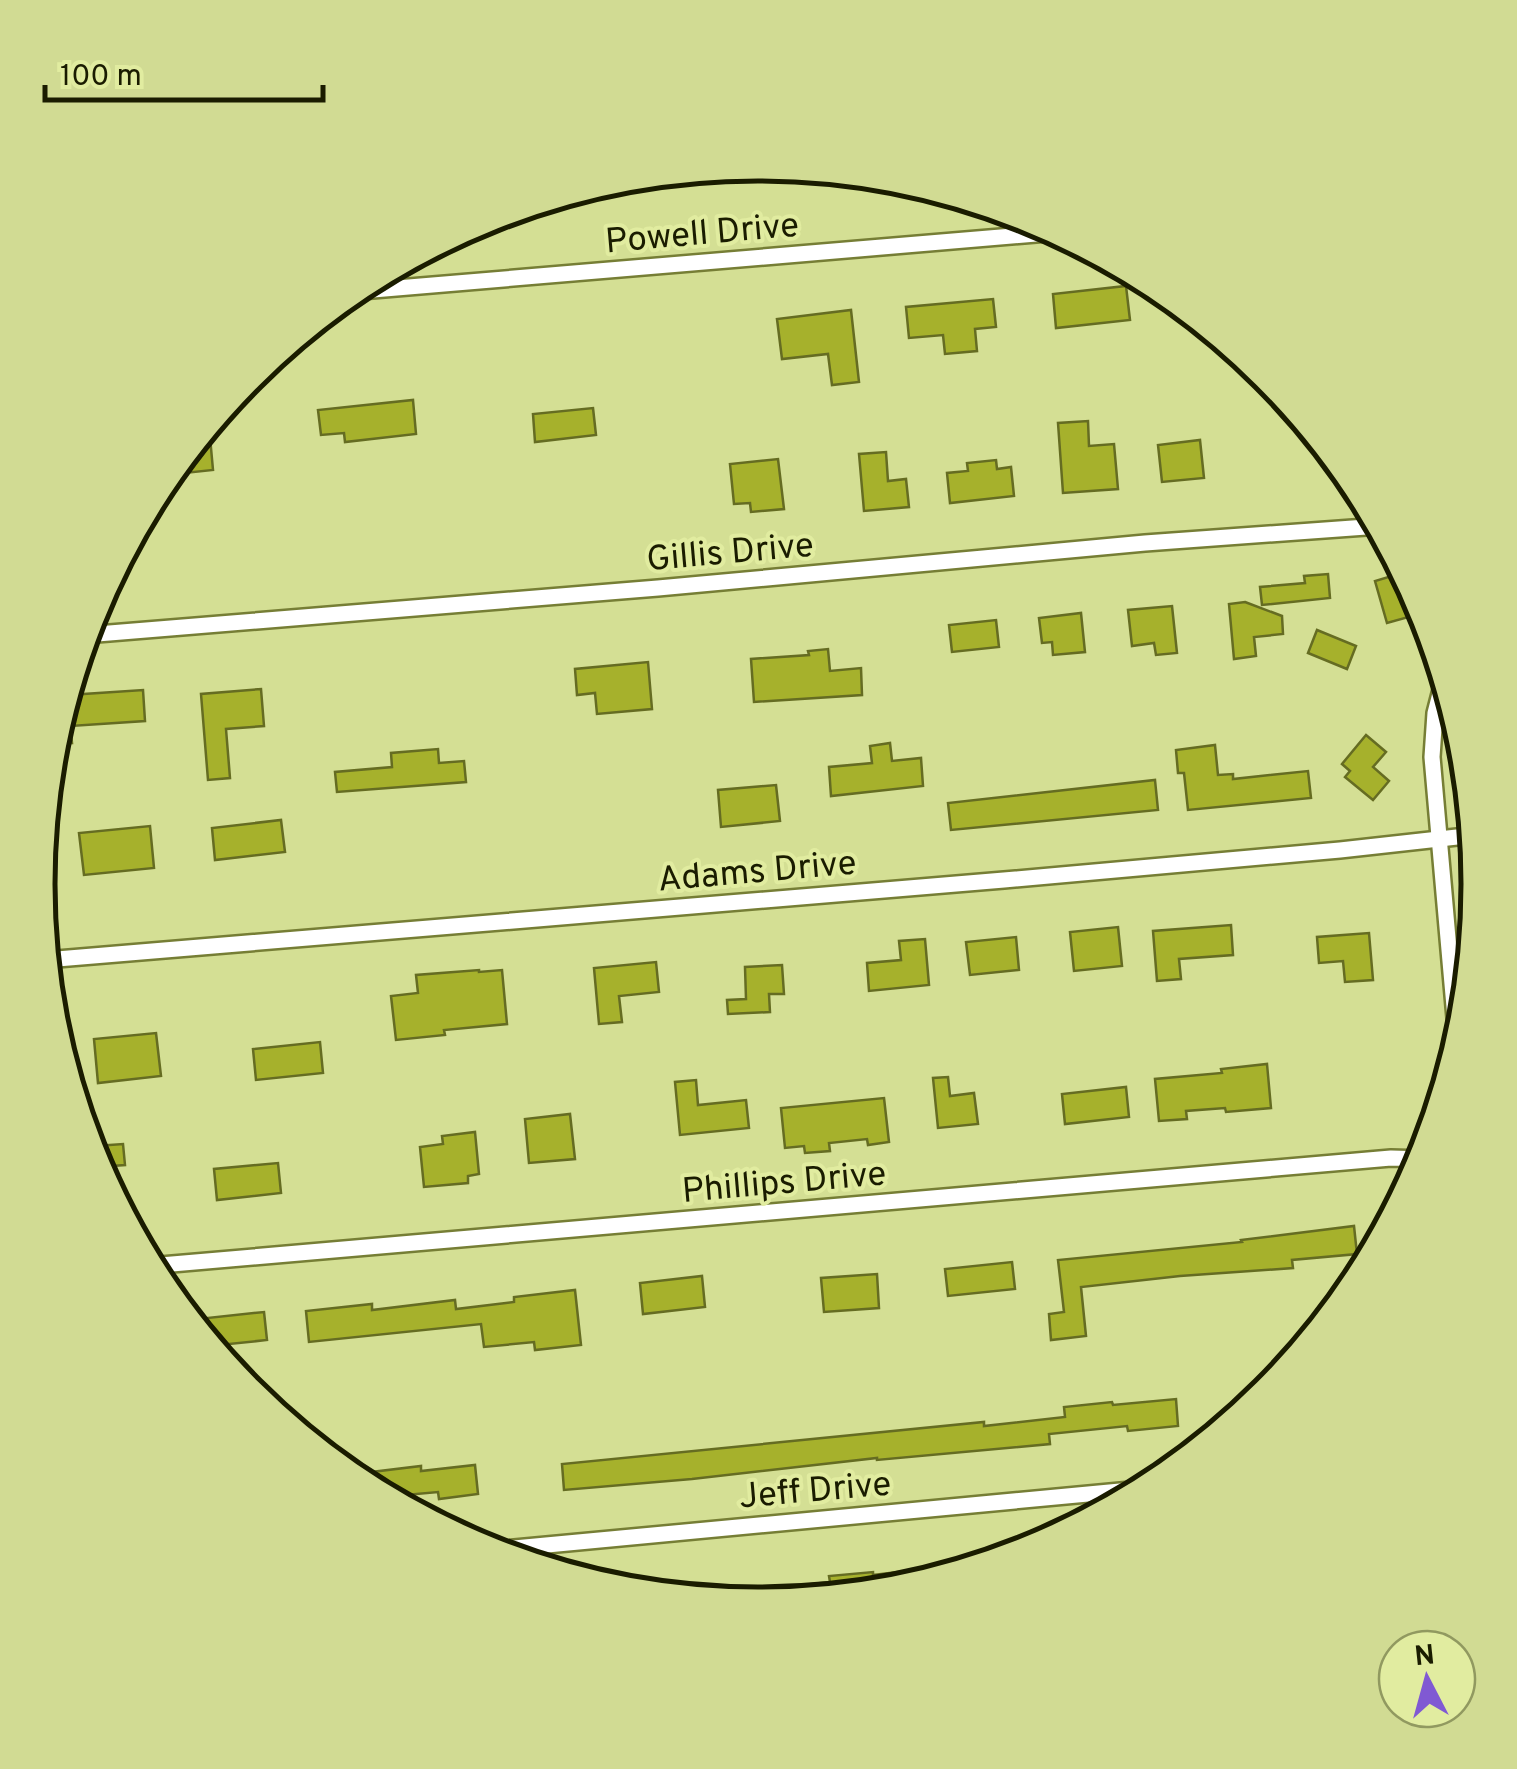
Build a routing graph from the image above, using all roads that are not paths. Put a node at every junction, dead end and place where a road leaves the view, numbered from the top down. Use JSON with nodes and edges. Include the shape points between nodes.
{"nodes":[{"id":1,"x":1027,"y":235,"type":"edge"},
{"id":2,"x":385,"y":289,"type":"edge"},
{"id":3,"x":1364,"y":527,"type":"edge"},
{"id":4,"x":102,"y":633,"type":"edge"},
{"id":5,"x":1437,"y":700,"type":"edge"},
{"id":6,"x":1460,"y":837,"type":"edge"},
{"id":7,"x":1440,"y":839,"type":"junction"},
{"id":8,"x":59,"y":959,"type":"edge"},
{"id":9,"x":1453,"y":993,"type":"edge"},
{"id":10,"x":1406,"y":1158,"type":"edge"},
{"id":11,"x":167,"y":1264,"type":"edge"},
{"id":12,"x":1114,"y":1492,"type":"edge"},
{"id":13,"x":521,"y":1547,"type":"edge"}],
"edges":[{"from":1,"to":2,"type":"street","name":"Powell Drive"},
{"from":3,"to":4,"type":"street","name":"Gillis Drive"},
{"from":5,"to":7,"type":"street","via":[[1432,740]]},
{"from":6,"to":7,"type":"street","name":"Adams Drive"},
{"from":7,"to":8,"type":"street","name":"Adams Drive"},
{"from":7,"to":9,"type":"street"},
{"from":10,"to":11,"type":"street","name":"Phillips Drive"},
{"from":12,"to":13,"type":"street","name":"Jeff Drive"}]}
